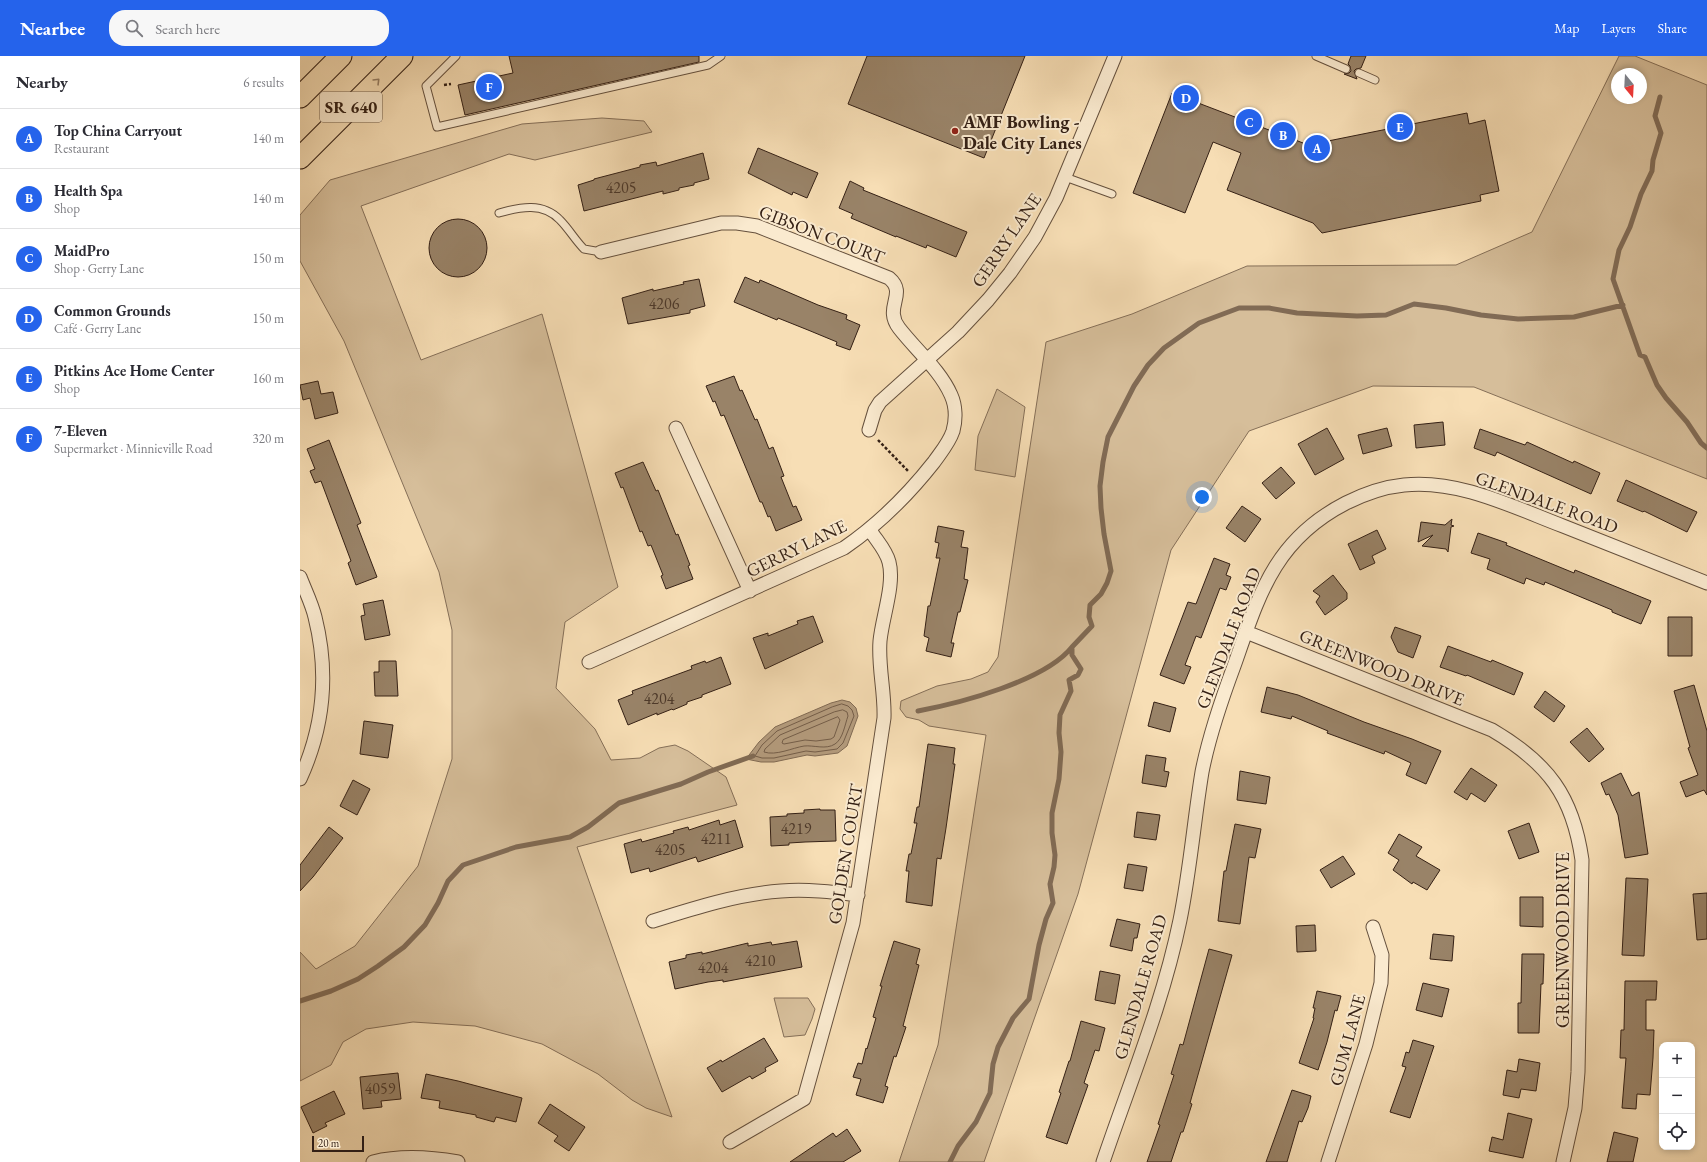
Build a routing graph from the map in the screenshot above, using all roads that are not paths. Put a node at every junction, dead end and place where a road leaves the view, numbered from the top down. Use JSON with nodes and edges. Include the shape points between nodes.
{"nodes":[{"id":1,"x":332,"y":56,"type":"edge"},
{"id":2,"x":341,"y":56,"type":"edge"},
{"id":3,"x":402,"y":56,"type":"edge"},
{"id":4,"x":456,"y":56,"type":"edge"},
{"id":5,"x":721,"y":56,"type":"edge"},
{"id":6,"x":1115,"y":56,"type":"edge"},
{"id":7,"x":1316,"y":56,"type":"edge"},
{"id":8,"x":1346,"y":68,"type":"dead end"},
{"id":9,"x":1359,"y":73,"type":"dead end"},
{"id":10,"x":322,"y":75,"type":"junction"},
{"id":11,"x":1375,"y":80,"type":"dead end"},
{"id":12,"x":300,"y":97,"type":"edge"},
{"id":13,"x":300,"y":158,"type":"edge"},
{"id":14,"x":1065,"y":177,"type":"junction"},
{"id":15,"x":1112,"y":194,"type":"dead end"},
{"id":16,"x":499,"y":213,"type":"dead end"},
{"id":17,"x":601,"y":252,"type":"joint"},
{"id":18,"x":927,"y":360,"type":"junction"},
{"id":19,"x":676,"y":428,"type":"dead end"},
{"id":20,"x":869,"y":430,"type":"road end"},
{"id":21,"x":870,"y":530,"type":"junction"},
{"id":22,"x":300,"y":577,"type":"edge"},
{"id":23,"x":1707,"y":583,"type":"edge"},
{"id":24,"x":750,"y":591,"type":"junction"},
{"id":25,"x":1246,"y":632,"type":"junction"},
{"id":26,"x":589,"y":662,"type":"dead end"},
{"id":27,"x":300,"y":779,"type":"edge"},
{"id":28,"x":858,"y":895,"type":"junction"},
{"id":29,"x":653,"y":921,"type":"dead end"},
{"id":30,"x":1373,"y":927,"type":"dead end"},
{"id":31,"x":730,"y":1142,"type":"dead end"},
{"id":32,"x":373,"y":1162,"type":"edge"},
{"id":33,"x":458,"y":1162,"type":"edge"},
{"id":34,"x":1103,"y":1162,"type":"edge"},
{"id":35,"x":1328,"y":1162,"type":"edge"},
{"id":36,"x":1563,"y":1162,"type":"edge"}],
"edges":[{"from":1,"to":10,"type":"main road"},
{"from":2,"to":10,"type":"main road","number":"SR 640"},
{"from":13,"to":3,"type":"main road","number":"SR 640","one_way":true},
{"from":4,"to":5,"type":"lane","via":[[426,86],[437,126],[708,65]]},
{"from":6,"to":14,"type":"street","name":"GERRY LANE"},
{"from":7,"to":8,"type":"lane"},
{"from":9,"to":11,"type":"lane"},
{"from":10,"to":12,"type":"main road","number":"SR 640"},
{"from":14,"to":15,"type":"lane"},
{"from":14,"to":18,"type":"street","name":"GERRY LANE","via":[[1035,237],[1010,273],[983,305]]},
{"from":16,"to":17,"type":"lane","via":[[525,207],[543,209],[555,215],[584,249]]},
{"from":17,"to":18,"type":"street","name":"GIBSON COURT","via":[[721,223],[737,222],[757,226],[889,278],[897,292],[893,318]]},
{"from":18,"to":20,"type":"street","name":"GERRY LANE","via":[[880,402]]},
{"from":18,"to":21,"type":"street","name":"GERRY LANE","via":[[952,396],[955,425],[946,446],[918,482]]},
{"from":19,"to":24,"type":"street"},
{"from":21,"to":24,"type":"street","name":"GERRY LANE","via":[[844,548]]},
{"from":21,"to":28,"type":"street","name":"GOLDEN COURT","via":[[889,562],[890,579],[880,641],[884,718]]},
{"from":22,"to":27,"type":"street","via":[[315,616],[324,669],[323,704],[317,734]]},
{"from":23,"to":25,"type":"street","name":"GLENDALE ROAD","via":[[1470,492],[1435,485],[1406,484],[1362,496],[1331,511],[1308,528],[1274,567],[1262,589]]},
{"from":24,"to":26,"type":"street","name":"GERRY LANE"},
{"from":25,"to":34,"type":"street","name":"GLENDALE ROAD","via":[[1210,737],[1202,771],[1180,920],[1166,977]]},
{"from":25,"to":36,"type":"street","name":"GREENWOOD DRIVE","via":[[1492,730],[1549,774],[1560,790],[1579,836],[1582,860],[1578,1072],[1575,1108]]},
{"from":28,"to":29,"type":"street","via":[[781,891],[737,898]]},
{"from":28,"to":31,"type":"street","name":"GOLDEN COURT","via":[[853,923],[807,1095],[800,1102]]},
{"from":30,"to":35,"type":"street","name":"GUM LANE","via":[[1382,955],[1381,983],[1366,1044]]},
{"from":32,"to":33,"type":"street","via":[[408,1157]]}]}
